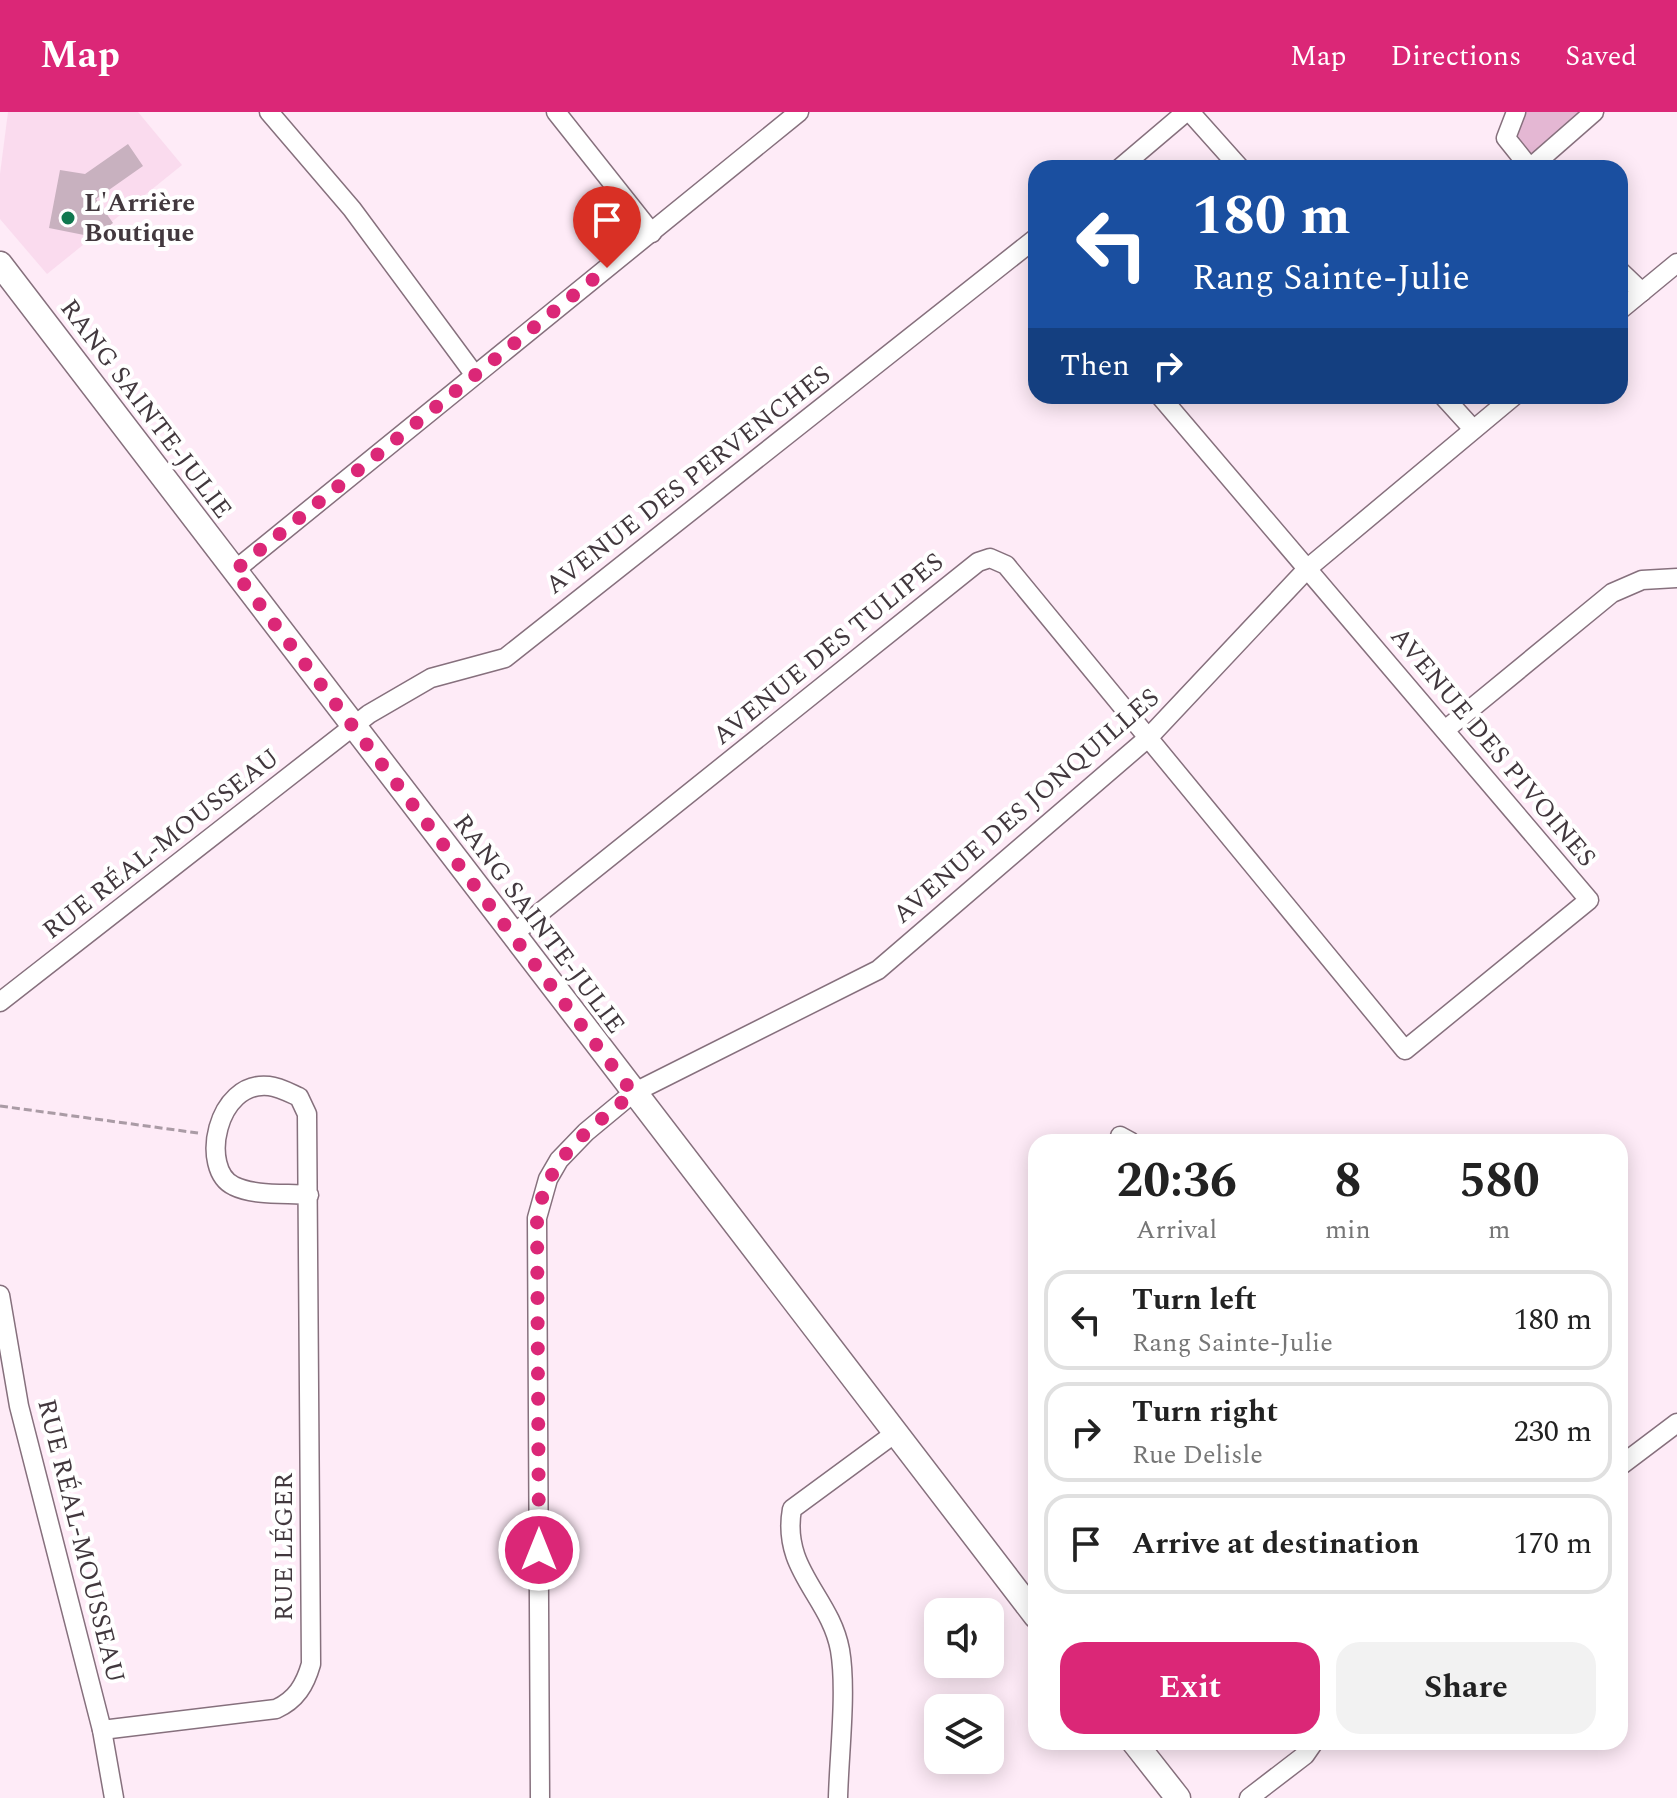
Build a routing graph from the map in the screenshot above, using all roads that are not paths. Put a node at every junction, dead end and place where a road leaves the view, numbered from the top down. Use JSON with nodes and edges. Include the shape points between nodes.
{"nodes":[{"id":1,"x":269,"y":112,"type":"edge"},
{"id":2,"x":556,"y":112,"type":"edge"},
{"id":3,"x":799,"y":112,"type":"edge"},
{"id":4,"x":1188,"y":112,"type":"edge"},
{"id":5,"x":1516,"y":112,"type":"edge"},
{"id":6,"x":1594,"y":112,"type":"edge"},
{"id":7,"x":1130,"y":160,"type":"edge"},
{"id":8,"x":1233,"y":160,"type":"edge"},
{"id":9,"x":1524,"y":160,"type":"edge"},
{"id":10,"x":1539,"y":160,"type":"edge"},
{"id":11,"x":652,"y":233,"type":"junction"},
{"id":12,"x":1028,"y":250,"type":"edge"},
{"id":13,"x":1677,"y":263,"type":"edge"},
{"id":14,"x":0,"y":264,"type":"edge"},
{"id":15,"x":1628,"y":279,"type":"edge"},
{"id":16,"x":1642,"y":292,"type":"junction"},
{"id":17,"x":1628,"y":303,"type":"edge"},
{"id":18,"x":474,"y":374,"type":"junction"},
{"id":19,"x":1167,"y":404,"type":"edge"},
{"id":20,"x":1450,"y":404,"type":"edge"},
{"id":21,"x":1504,"y":404,"type":"edge"},
{"id":22,"x":1473,"y":429,"type":"junction"},
{"id":23,"x":1308,"y":568,"type":"junction"},
{"id":24,"x":234,"y":571,"type":"junction"},
{"id":25,"x":1677,"y":578,"type":"edge"},
{"id":26,"x":353,"y":726,"type":"junction"},
{"id":27,"x":1445,"y":730,"type":"junction"},
{"id":28,"x":1149,"y":737,"type":"junction"},
{"id":29,"x":512,"y":935,"type":"junction"},
{"id":30,"x":0,"y":1002,"type":"edge"},
{"id":31,"x":633,"y":1093,"type":"junction"},
{"id":32,"x":309,"y":1195,"type":"junction"},
{"id":33,"x":0,"y":1295,"type":"edge"},
{"id":34,"x":1677,"y":1423,"type":"edge"},
{"id":35,"x":894,"y":1434,"type":"junction"},
{"id":36,"x":1628,"y":1460,"type":"edge"},
{"id":37,"x":1028,"y":1606,"type":"edge"},
{"id":38,"x":102,"y":1730,"type":"junction"},
{"id":39,"x":1140,"y":1750,"type":"edge"},
{"id":40,"x":1308,"y":1750,"type":"edge"},
{"id":41,"x":114,"y":1798,"type":"edge"},
{"id":42,"x":540,"y":1798,"type":"edge"},
{"id":43,"x":838,"y":1798,"type":"edge"},
{"id":44,"x":1178,"y":1798,"type":"edge"},
{"id":45,"x":1249,"y":1798,"type":"edge"}],
"edges":[{"from":1,"to":18,"type":"street","via":[[352,209]]},
{"from":2,"to":11,"type":"street"},
{"from":3,"to":11,"type":"street"},
{"from":4,"to":7,"type":"street"},
{"from":4,"to":8,"type":"street"},
{"from":5,"to":9,"type":"street","via":[[1506,138]]},
{"from":6,"to":10,"type":"street"},
{"from":11,"to":18,"type":"street"},
{"from":12,"to":26,"type":"street","name":"AVENUE DES PERVENCHES","via":[[505,658],[431,678]]},
{"from":13,"to":16,"type":"street"},
{"from":14,"to":24,"type":"street","name":"RANG SAINTE-JULIE"},
{"from":15,"to":16,"type":"street"},
{"from":16,"to":17,"type":"street"},
{"from":18,"to":24,"type":"street"},
{"from":19,"to":23,"type":"street","name":"AVENUE DES PIVOINES"},
{"from":20,"to":22,"type":"street"},
{"from":21,"to":22,"type":"street","name":"AVENUE DES JONQUILLES"},
{"from":22,"to":23,"type":"street","name":"AVENUE DES JONQUILLES"},
{"from":23,"to":27,"type":"street","name":"AVENUE DES PIVOINES"},
{"from":23,"to":28,"type":"street","name":"AVENUE DES JONQUILLES"},
{"from":24,"to":26,"type":"street","name":"RANG SAINTE-JULIE"},
{"from":25,"to":27,"type":"street","via":[[1642,580],[1612,593]]},
{"from":26,"to":29,"type":"street","name":"RANG SAINTE-JULIE"},
{"from":26,"to":30,"type":"street","name":"RUE RÉAL-MOUSSEAU"},
{"from":27,"to":28,"type":"street","name":"AVENUE DES PIVOINES","via":[[1589,900],[1405,1050]]},
{"from":28,"to":29,"type":"street","name":"AVENUE DES TULIPES","via":[[1006,565],[986,559]]},
{"from":28,"to":31,"type":"street","name":"AVENUE DES JONQUILLES","via":[[878,970]]},
{"from":29,"to":31,"type":"street","name":"RANG SAINTE-JULIE"},
{"from":31,"to":35,"type":"street","name":"RANG SAINTE-JULIE"},
{"from":31,"to":42,"type":"street","name":"AVENUE DES JONQUILLES","via":[[559,1160],[537,1218]]},
{"from":32,"to":32,"type":"street","name":"RUE LÉGER","via":[[307,1114],[299,1097],[269,1086],[252,1088],[225,1107],[217,1136],[221,1175],[231,1185]]},
{"from":32,"to":38,"type":"street","name":"RUE LÉGER","via":[[307,1678],[288,1704],[276,1709]]},
{"from":33,"to":38,"type":"street","name":"RUE RÉAL-MOUSSEAU","via":[[19,1406]]},
{"from":34,"to":36,"type":"street"},
{"from":35,"to":37,"type":"street","name":"RANG SAINTE-JULIE"},
{"from":35,"to":43,"type":"street","via":[[792,1509],[788,1531],[794,1560],[840,1650]]},
{"from":38,"to":41,"type":"street","name":"RUE RÉAL-MOUSSEAU"},
{"from":39,"to":44,"type":"street"},
{"from":40,"to":45,"type":"street"}]}
